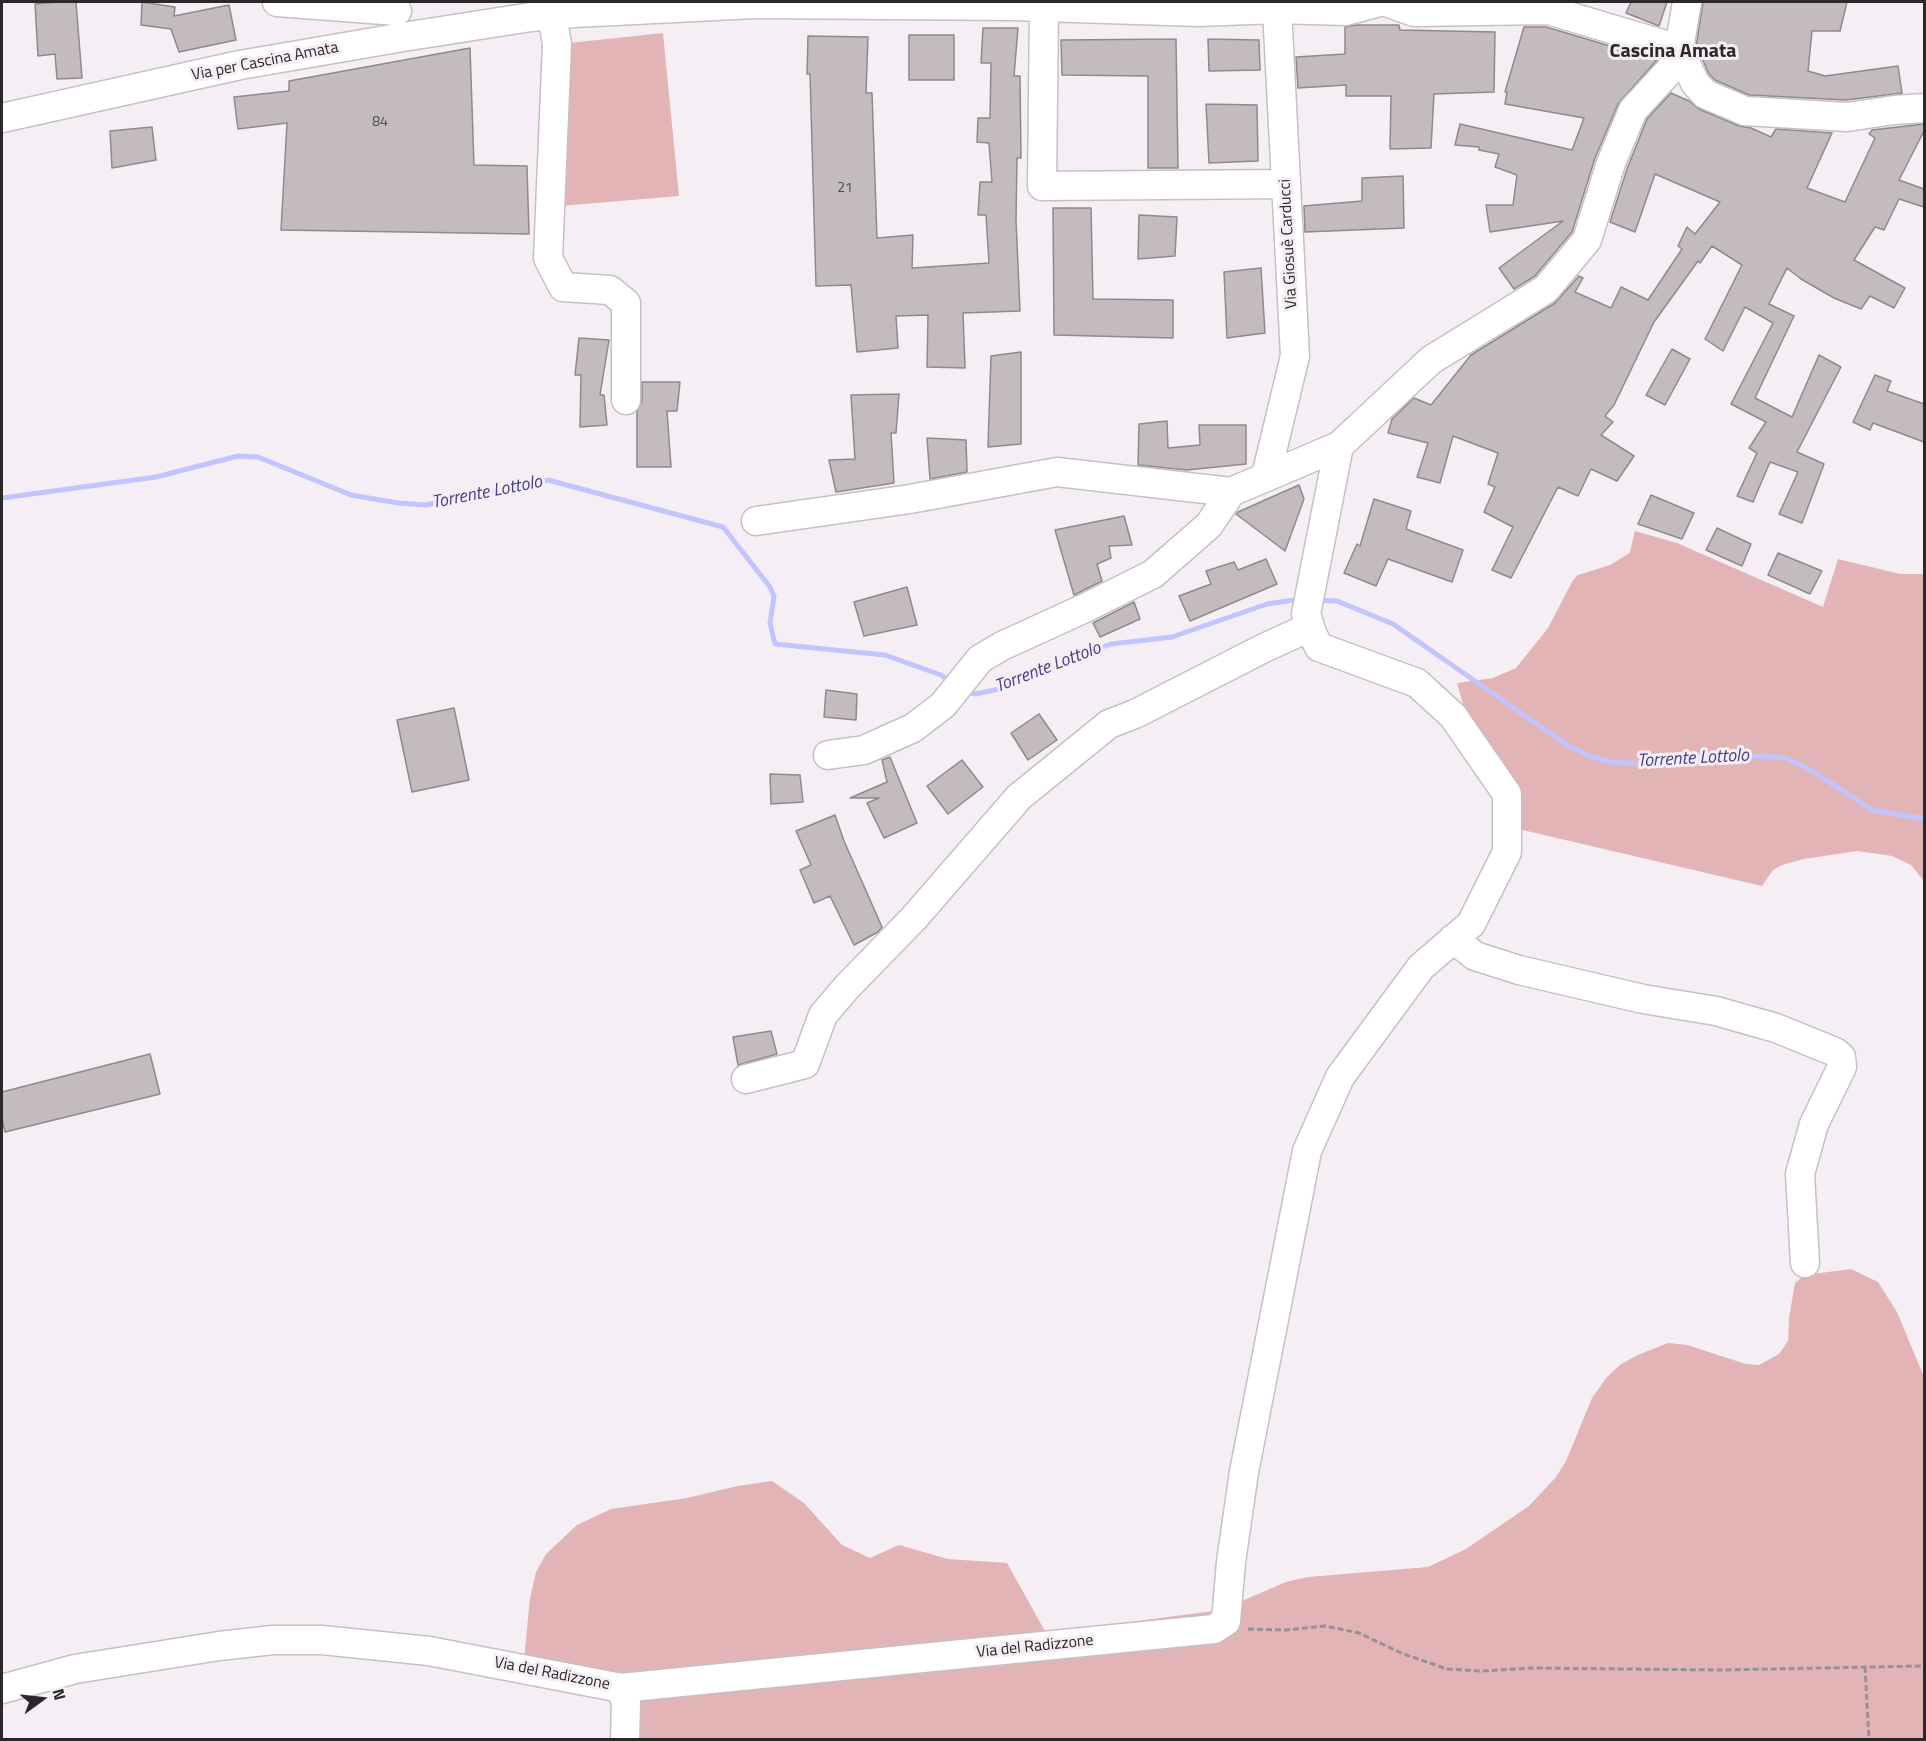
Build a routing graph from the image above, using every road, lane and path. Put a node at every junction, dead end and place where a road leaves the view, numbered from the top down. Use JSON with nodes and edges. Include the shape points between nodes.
{"nodes":[{"id":1,"x":277,"y":2,"type":"edge"},
{"id":2,"x":1380,"y":2,"type":"edge"},
{"id":3,"x":1386,"y":2,"type":"edge"},
{"id":4,"x":1687,"y":2,"type":"edge"},
{"id":5,"x":804,"y":4,"type":"edge"},
{"id":6,"x":1551,"y":6,"type":"edge"},
{"id":7,"x":1044,"y":7,"type":"junction"},
{"id":8,"x":1276,"y":9,"type":"junction"},
{"id":9,"x":400,"y":16,"type":"edge"},
{"id":10,"x":542,"y":16,"type":"junction"},
{"id":11,"x":1679,"y":49,"type":"junction"},
{"id":12,"x":1924,"y":108,"type":"edge"},
{"id":13,"x":2,"y":118,"type":"edge"},
{"id":14,"x":1286,"y":184,"type":"junction"},
{"id":15,"x":626,"y":400,"type":"dead end"},
{"id":16,"x":1338,"y":446,"type":"junction"},
{"id":17,"x":1266,"y":476,"type":"junction"},
{"id":18,"x":1231,"y":492,"type":"junction"},
{"id":19,"x":756,"y":521,"type":"dead end"},
{"id":20,"x":1310,"y":610,"type":"junction"},
{"id":21,"x":828,"y":755,"type":"dead end"},
{"id":22,"x":1453,"y":939,"type":"junction"},
{"id":23,"x":746,"y":1079,"type":"dead end"},
{"id":24,"x":1805,"y":1263,"type":"dead end"},
{"id":25,"x":1214,"y":1629,"type":"junction"},
{"id":26,"x":1924,"y":1666,"type":"edge"},
{"id":27,"x":1865,"y":1667,"type":"junction"},
{"id":28,"x":621,"y":1688,"type":"junction"},
{"id":29,"x":2,"y":1689,"type":"edge"},
{"id":30,"x":625,"y":1740,"type":"edge"},
{"id":31,"x":1869,"y":1740,"type":"edge"}],
"edges":[{"from":1,"to":9,"type":"street"},
{"from":2,"to":8,"type":"street","name":"Via per Cascina Amata","via":[[1346,11]]},
{"from":3,"to":6,"type":"street","via":[[1414,12]]},
{"from":4,"to":11,"type":"street"},
{"from":5,"to":7,"type":"street","name":"Via per Cascina Amata"},
{"from":5,"to":10,"type":"street","name":"Via per Cascina Amata"},
{"from":6,"to":11,"type":"street"},
{"from":7,"to":8,"type":"street","name":"Via per Cascina Amata","via":[[1198,12]]},
{"from":7,"to":14,"type":"street","via":[[1042,186]]},
{"from":8,"to":14,"type":"street","name":"Via Giosuè Carducci"},
{"from":9,"to":10,"type":"street","name":"Via per Cascina Amata"},
{"from":9,"to":13,"type":"street","name":"Via per Cascina Amata","via":[[240,65]]},
{"from":10,"to":15,"type":"street","via":[[557,44],[548,258],[563,287],[610,290],[626,303]]},
{"from":11,"to":12,"type":"street","via":[[1705,94],[1745,111],[1847,117]]},
{"from":11,"to":16,"type":"street","via":[[1671,69],[1633,110],[1611,163],[1587,240],[1546,289],[1431,360]]},
{"from":14,"to":17,"type":"street","name":"Via Giosuè Carducci","via":[[1295,356]]},
{"from":16,"to":17,"type":"street"},
{"from":16,"to":20,"type":"street"},
{"from":17,"to":18,"type":"street"},
{"from":18,"to":19,"type":"street","via":[[1057,472],[910,499]]},
{"from":18,"to":21,"type":"street","via":[[1209,525],[1153,574],[980,659],[943,705],[913,728],[864,750]]},
{"from":20,"to":22,"type":"street","via":[[1319,647],[1417,684],[1453,716],[1507,794],[1507,852],[1471,924]]},
{"from":20,"to":23,"type":"street","via":[[1264,648],[1109,724],[1018,797],[914,918],[823,1015],[805,1064]]},
{"from":22,"to":24,"type":"street","via":[[1475,956],[1519,970],[1643,999],[1716,1011],[1776,1028],[1841,1057],[1842,1067],[1814,1124],[1800,1174]]},
{"from":22,"to":25,"type":"street","via":[[1421,967],[1340,1077],[1307,1151],[1244,1472],[1226,1621]]},
{"from":25,"to":27,"type":"path","via":[[1324,1626],[1359,1633],[1447,1669],[1481,1671]]},
{"from":25,"to":28,"type":"street","name":"Via del Radizzone"},
{"from":26,"to":27,"type":"path"},
{"from":27,"to":31,"type":"path"},
{"from":28,"to":29,"type":"street","name":"Via del Radizzone","via":[[429,1651],[322,1640],[273,1640],[75,1669]]},
{"from":28,"to":30,"type":"street","via":[[626,1703]]}]}
